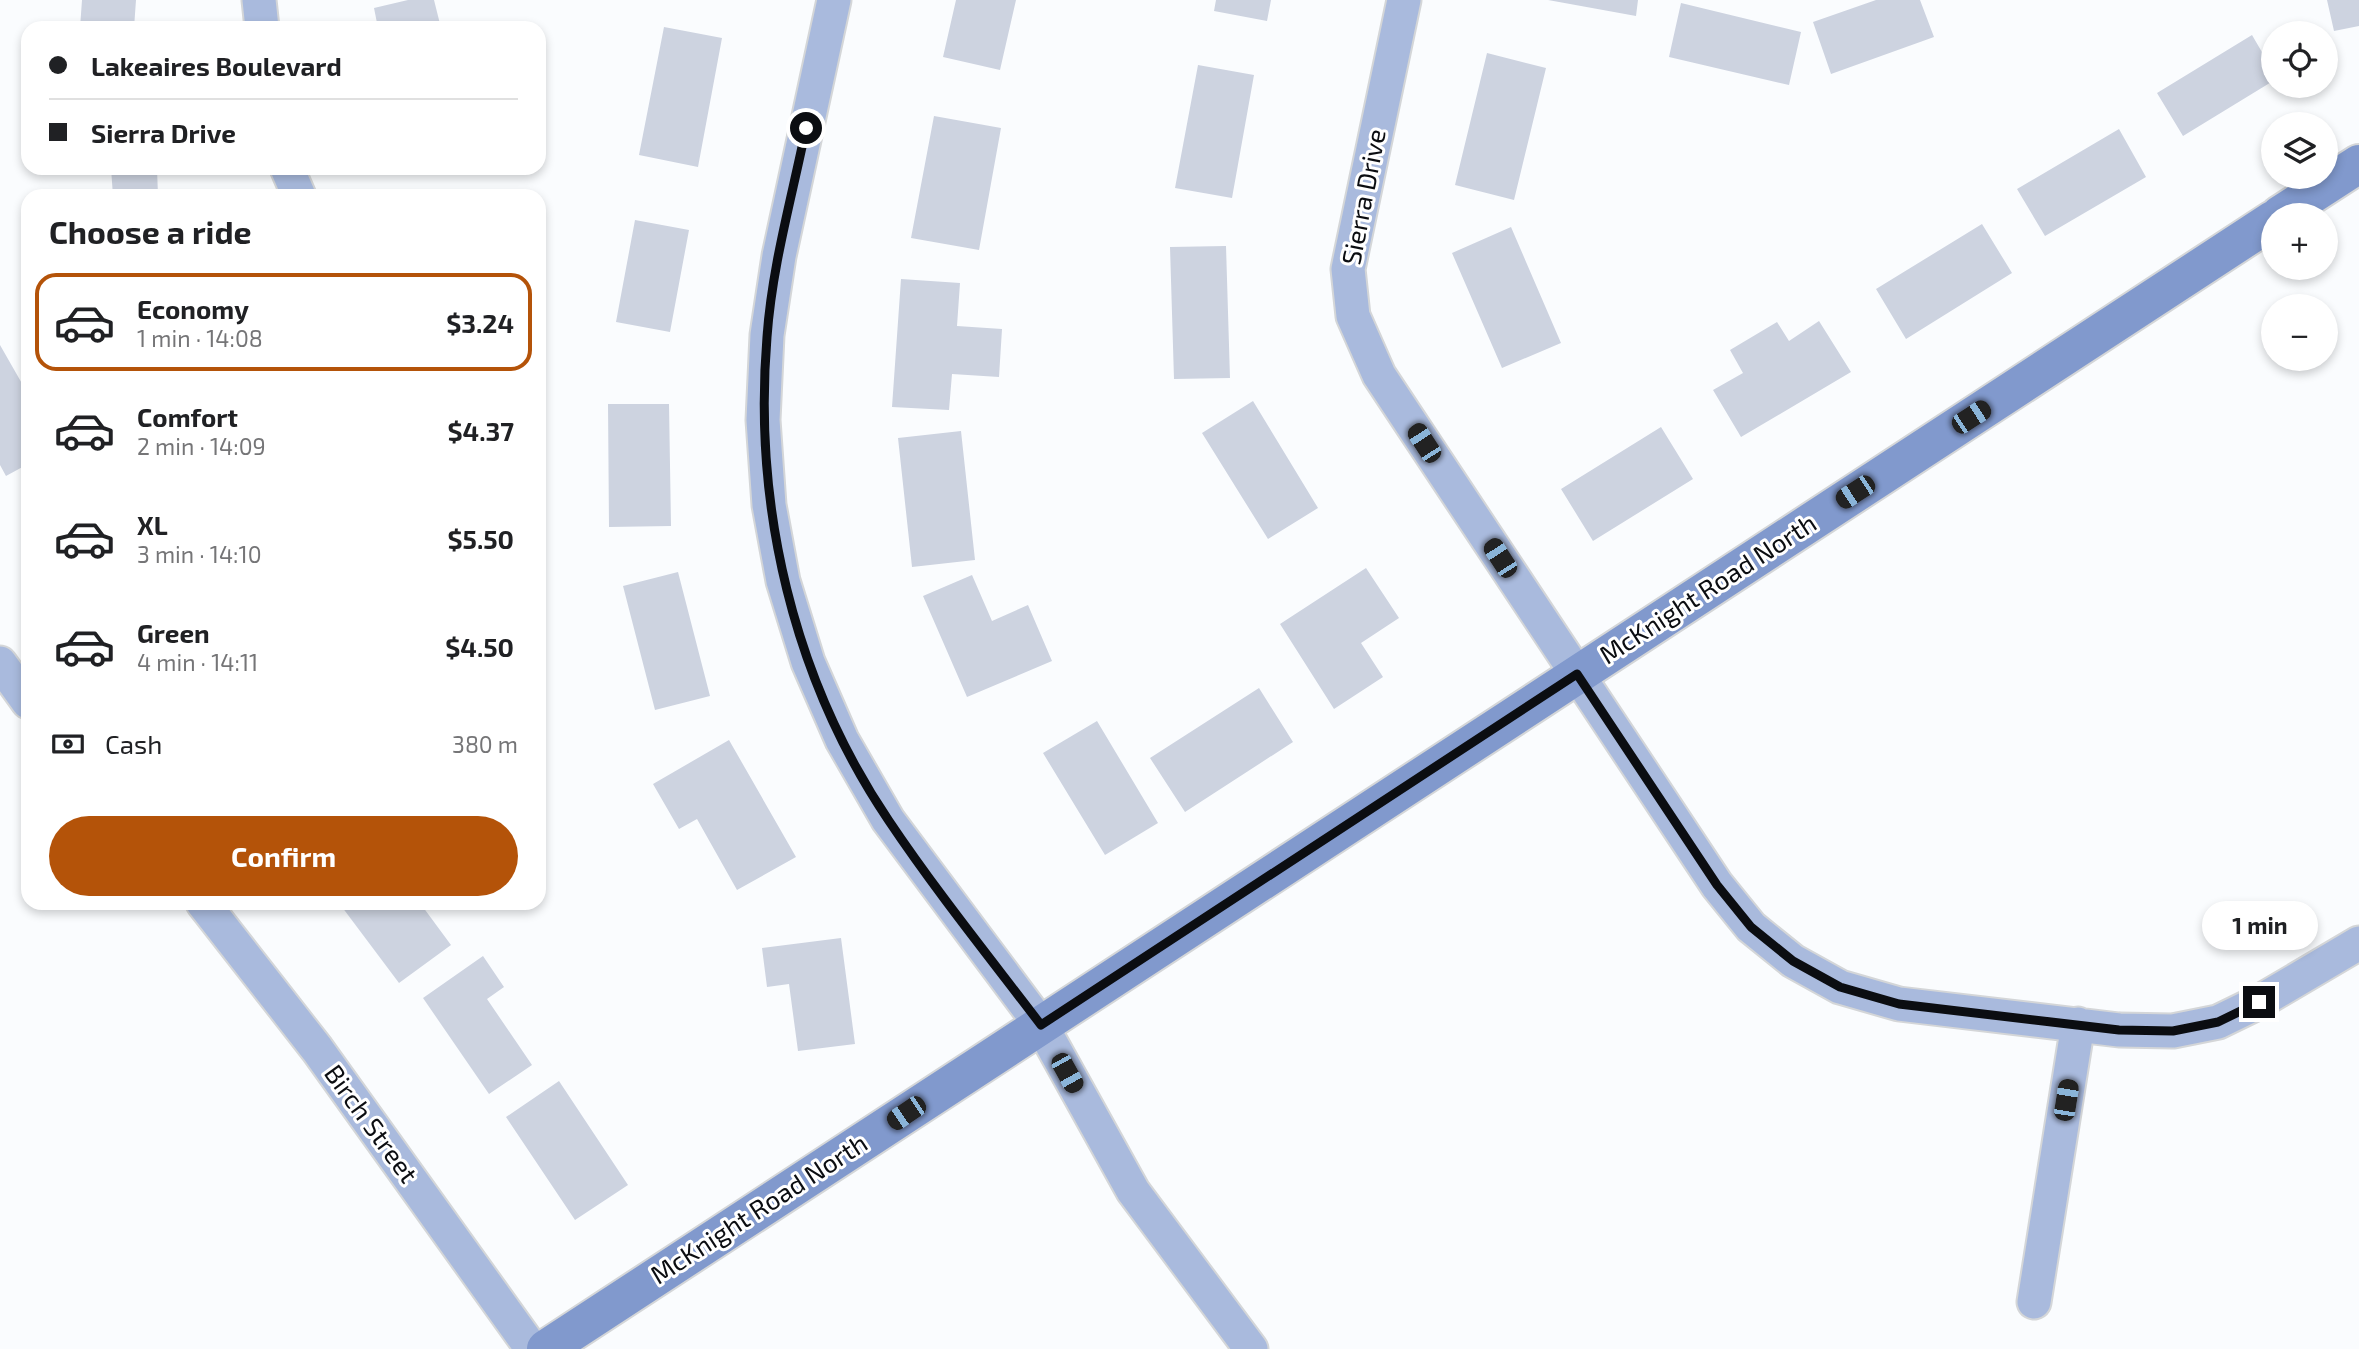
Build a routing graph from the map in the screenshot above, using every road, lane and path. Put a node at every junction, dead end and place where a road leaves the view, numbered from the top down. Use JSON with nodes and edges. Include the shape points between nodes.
{"nodes":[{"id":1,"x":259,"y":0,"type":"edge"},
{"id":2,"x":834,"y":0,"type":"edge"},
{"id":3,"x":1404,"y":0,"type":"edge"},
{"id":4,"x":261,"y":21,"type":"edge"},
{"id":5,"x":2359,"y":164,"type":"edge"},
{"id":6,"x":2299,"y":203,"type":"edge"},
{"id":7,"x":2261,"y":228,"type":"edge"},
{"id":8,"x":0,"y":663,"type":"edge"},
{"id":9,"x":1577,"y":674,"type":"junction"},
{"id":10,"x":21,"y":692,"type":"edge"},
{"id":11,"x":208,"y":910,"type":"edge"},
{"id":12,"x":2359,"y":943,"type":"edge"},
{"id":13,"x":2078,"y":1024,"type":"junction"},
{"id":14,"x":1041,"y":1025,"type":"junction"},
{"id":15,"x":2034,"y":1302,"type":"dead end"},
{"id":16,"x":532,"y":1349,"type":"edge"},
{"id":17,"x":546,"y":1349,"type":"edge"},
{"id":18,"x":1251,"y":1349,"type":"edge"}],
"edges":[{"from":1,"to":4,"type":"street"},
{"from":2,"to":14,"type":"street","via":[[779,256],[767,335],[763,420],[769,505],[783,581],[808,662],[842,740],[888,820]]},
{"from":3,"to":9,"type":"street","name":"Sierra Drive","via":[[1348,269],[1353,316],[1379,375]]},
{"from":5,"to":6,"type":"street"},
{"from":7,"to":9,"type":"street","name":"McKnight Road North"},
{"from":8,"to":10,"type":"street"},
{"from":9,"to":13,"type":"street","name":"Sierra Drive","via":[[1717,885],[1751,927],[1793,961],[1840,987],[1899,1004]]},
{"from":9,"to":14,"type":"street","name":"McKnight Road North"},
{"from":11,"to":16,"type":"street","name":"Birch Street","via":[[317,1049]]},
{"from":12,"to":13,"type":"street","name":"Sierra Drive","via":[[2218,1022],[2173,1031]]},
{"from":13,"to":15,"type":"street"},
{"from":14,"to":17,"type":"street","name":"McKnight Road North"},
{"from":14,"to":18,"type":"street","via":[[1133,1191]]}]}
